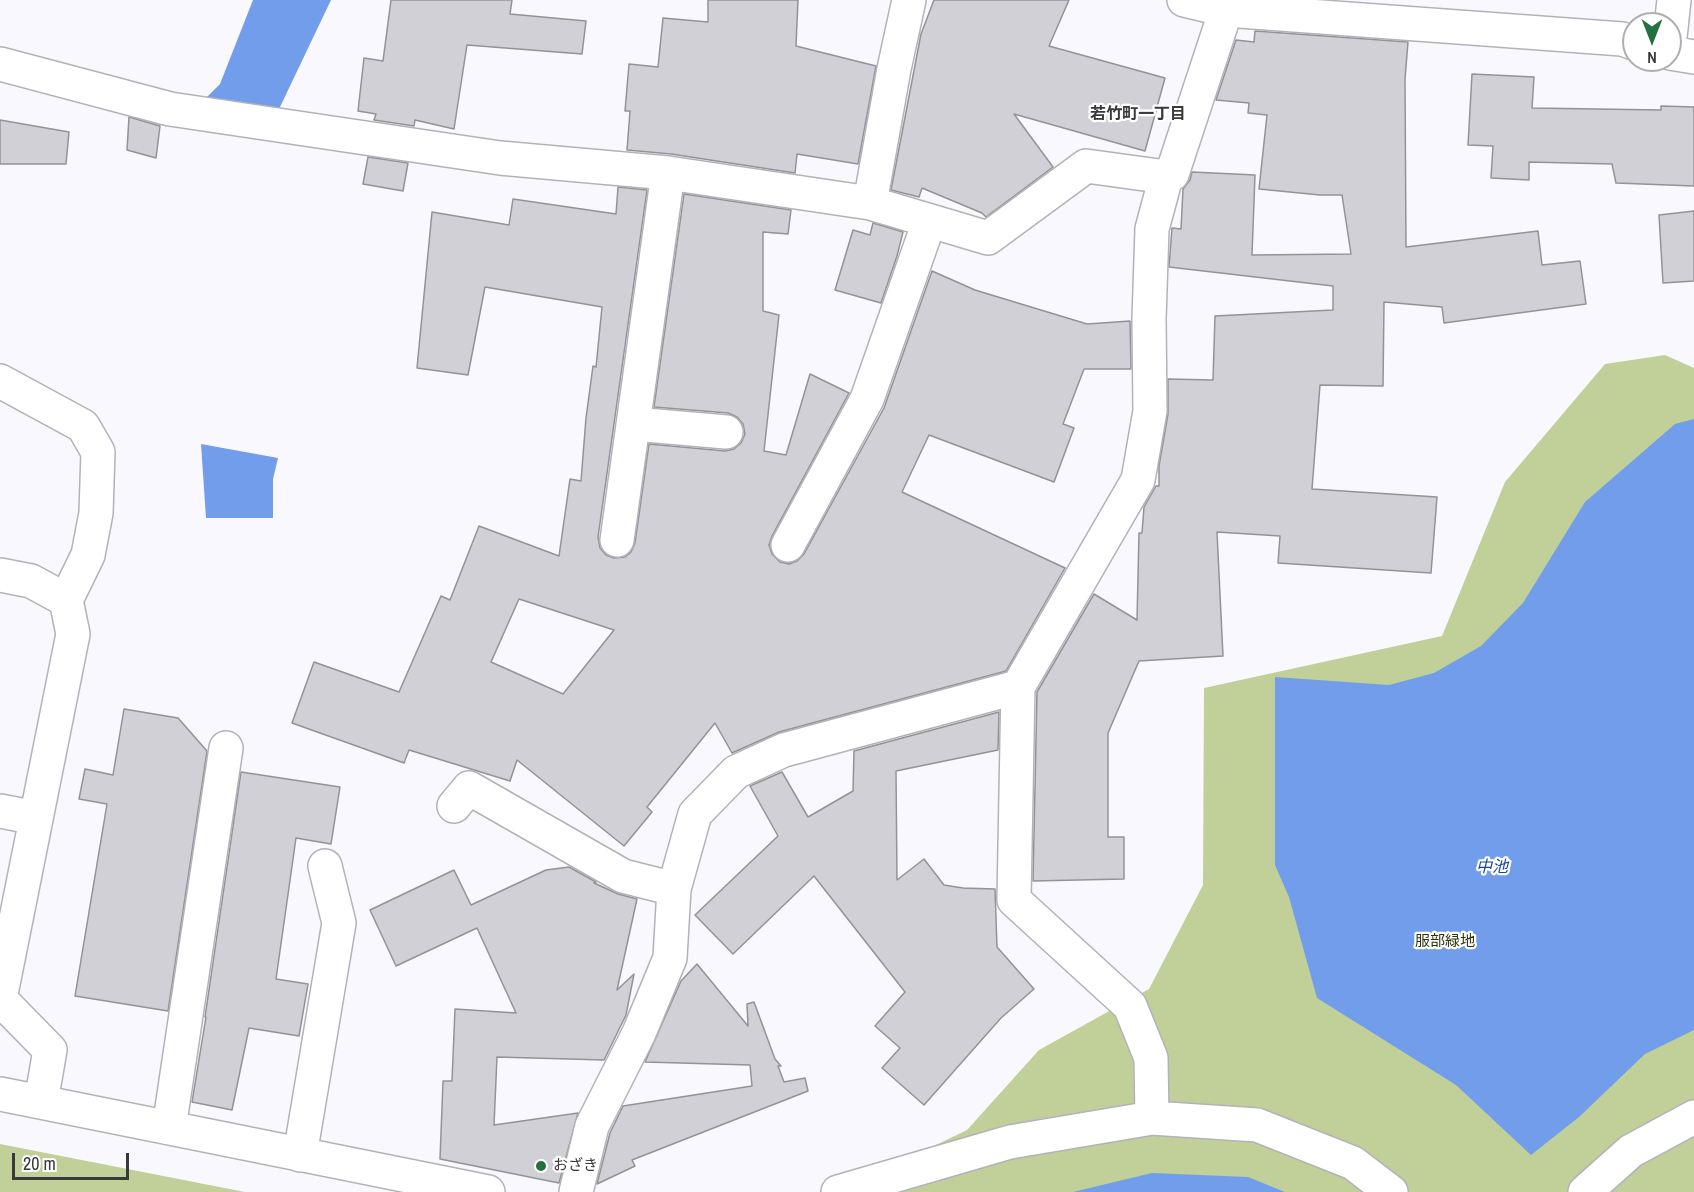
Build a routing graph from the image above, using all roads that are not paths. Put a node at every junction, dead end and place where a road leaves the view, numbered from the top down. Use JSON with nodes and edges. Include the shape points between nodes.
{"nodes":[{"id":1,"x":909,"y":0,"type":"edge"},
{"id":2,"x":1184,"y":0,"type":"edge"},
{"id":3,"x":1226,"y":10,"type":"junction"},
{"id":4,"x":1622,"y":39,"type":"edge"},
{"id":5,"x":0,"y":64,"type":"edge"},
{"id":6,"x":668,"y":173,"type":"junction"},
{"id":7,"x":1166,"y":177,"type":"junction"},
{"id":8,"x":870,"y":203,"type":"junction"},
{"id":9,"x":929,"y":222,"type":"junction"},
{"id":10,"x":0,"y":381,"type":"edge"},
{"id":11,"x":634,"y":424,"type":"junction"},
{"id":12,"x":726,"y":432,"type":"dead end"},
{"id":13,"x":617,"y":540,"type":"dead end"},
{"id":14,"x":788,"y":545,"type":"dead end"},
{"id":15,"x":0,"y":575,"type":"edge"},
{"id":16,"x":66,"y":600,"type":"junction"},
{"id":17,"x":1018,"y":687,"type":"junction"},
{"id":18,"x":226,"y":748,"type":"dead end"},
{"id":19,"x":454,"y":806,"type":"dead end"},
{"id":20,"x":0,"y":811,"type":"edge"},
{"id":21,"x":36,"y":818,"type":"junction"},
{"id":22,"x":325,"y":866,"type":"dead end"},
{"id":23,"x":674,"y":889,"type":"junction"},
{"id":24,"x":0,"y":999,"type":"edge"},
{"id":25,"x":0,"y":1094,"type":"edge"},
{"id":26,"x":41,"y":1102,"type":"junction"},
{"id":27,"x":1694,"y":1117,"type":"edge"},
{"id":28,"x":1152,"y":1118,"type":"junction"},
{"id":29,"x":169,"y":1128,"type":"junction"},
{"id":30,"x":300,"y":1155,"type":"junction"},
{"id":31,"x":488,"y":1192,"type":"edge"},
{"id":32,"x":576,"y":1192,"type":"edge"},
{"id":33,"x":838,"y":1192,"type":"edge"},
{"id":34,"x":1391,"y":1192,"type":"edge"},
{"id":35,"x":1586,"y":1192,"type":"edge"}],
"edges":[{"from":1,"to":8,"type":"street"},
{"from":2,"to":3,"type":"street"},
{"from":3,"to":4,"type":"street"},
{"from":3,"to":7,"type":"street","via":[[1172,174]]},
{"from":5,"to":6,"type":"street","via":[[170,109],[500,158]]},
{"from":6,"to":8,"type":"street"},
{"from":6,"to":11,"type":"street"},
{"from":7,"to":9,"type":"street","via":[[1086,166],[988,238]]},
{"from":7,"to":17,"type":"street","via":[[1152,229],[1150,411],[1138,480]]},
{"from":8,"to":9,"type":"street"},
{"from":9,"to":14,"type":"street","via":[[867,399]]},
{"from":10,"to":16,"type":"street","via":[[82,426],[98,452],[96,513],[88,555]]},
{"from":11,"to":12,"type":"street"},
{"from":11,"to":13,"type":"street"},
{"from":15,"to":16,"type":"street","via":[[31,582]]},
{"from":16,"to":21,"type":"street","via":[[73,634]]},
{"from":17,"to":23,"type":"street","via":[[784,750],[736,772],[695,814]]},
{"from":17,"to":28,"type":"street","via":[[1014,900],[1130,1006],[1151,1058]]},
{"from":18,"to":29,"type":"street"},
{"from":19,"to":23,"type":"street","via":[[470,788],[623,876]]},
{"from":20,"to":21,"type":"street"},
{"from":21,"to":24,"type":"street"},
{"from":22,"to":30,"type":"street","via":[[339,922]]},
{"from":23,"to":32,"type":"street","via":[[670,958],[639,1033],[592,1126]]},
{"from":24,"to":26,"type":"street","via":[[50,1050]]},
{"from":25,"to":26,"type":"street"},
{"from":26,"to":29,"type":"street"},
{"from":27,"to":35,"type":"street","via":[[1631,1151]]},
{"from":28,"to":33,"type":"street","via":[[1010,1142]]},
{"from":28,"to":34,"type":"street","via":[[1257,1125],[1353,1163]]},
{"from":29,"to":30,"type":"street"},
{"from":30,"to":31,"type":"street"}]}
